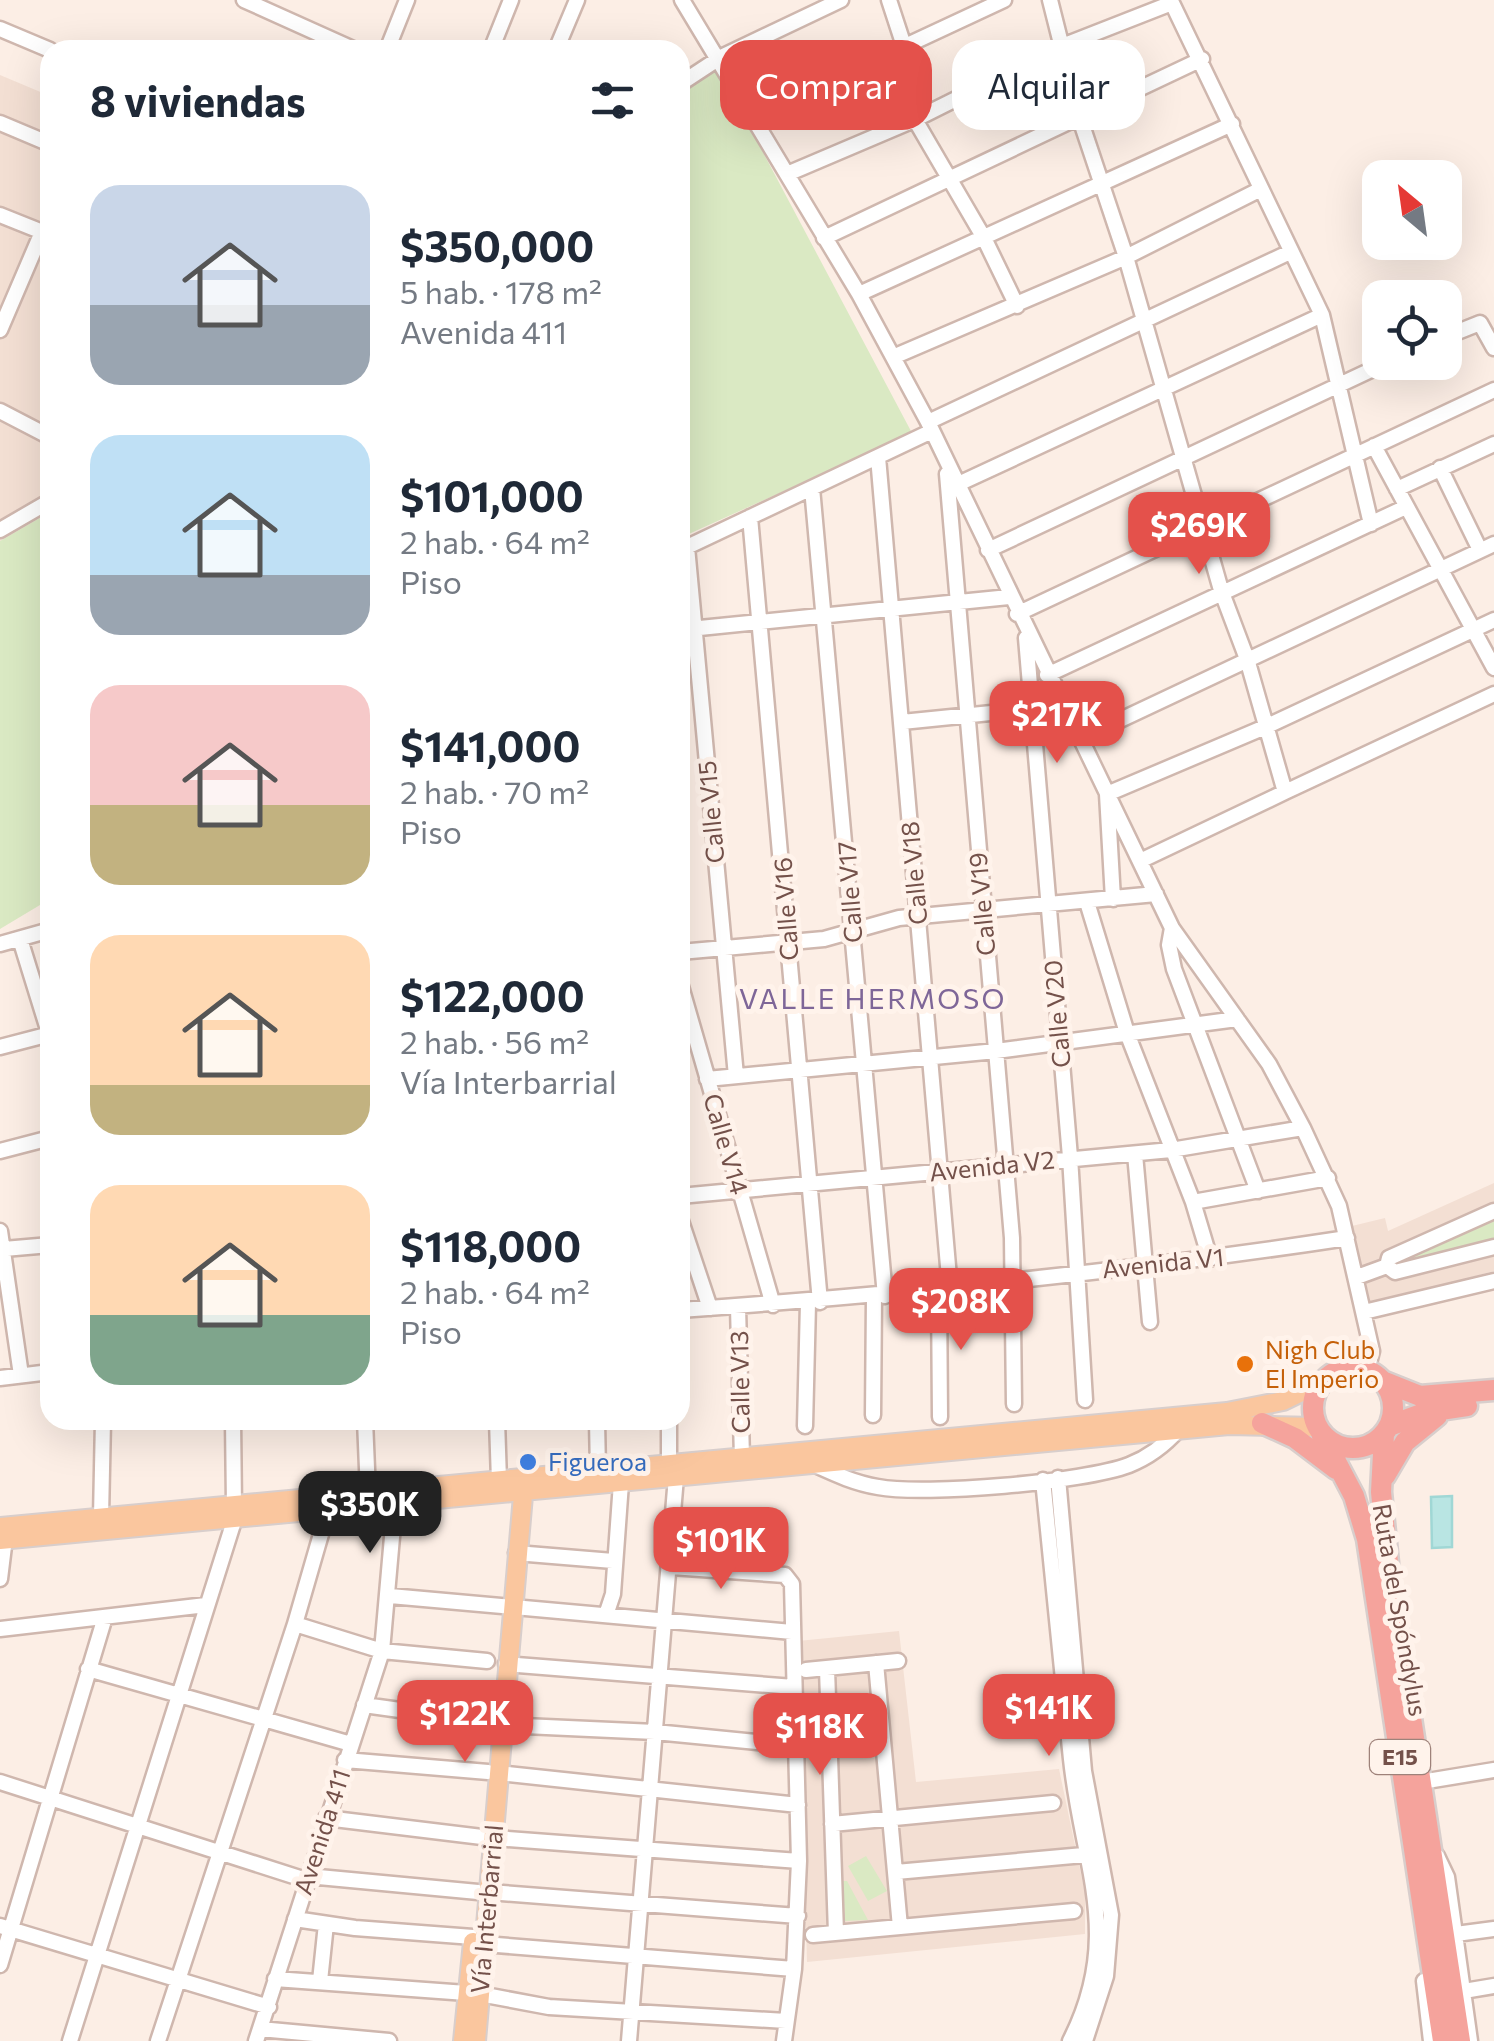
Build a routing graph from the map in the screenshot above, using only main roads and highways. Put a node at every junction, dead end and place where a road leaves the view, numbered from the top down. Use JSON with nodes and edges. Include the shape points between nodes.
{"nodes":[{"id":1,"x":1375,"y":1376,"type":"junction"},
{"id":2,"x":1322,"y":1382,"type":"junction"},
{"id":3,"x":1494,"y":1390,"type":"edge"},
{"id":4,"x":1494,"y":1403,"type":"edge"},
{"id":5,"x":1447,"y":1409,"type":"junction"},
{"id":6,"x":1262,"y":1423,"type":"junction"},
{"id":7,"x":1319,"y":1430,"type":"junction"},
{"id":8,"x":1386,"y":1430,"type":"junction"},
{"id":9,"x":673,"y":1471,"type":"junction"},
{"id":10,"x":1345,"y":1477,"type":"junction"},
{"id":11,"x":1382,"y":1482,"type":"junction"},
{"id":12,"x":513,"y":1485,"type":"junction"},
{"id":13,"x":234,"y":1514,"type":"junction"},
{"id":14,"x":3,"y":1533,"type":"edge"},
{"id":15,"x":506,"y":1608,"type":"junction"},
{"id":16,"x":1397,"y":1679,"type":"junction"},
{"id":17,"x":498,"y":1724,"type":"junction"},
{"id":18,"x":1421,"y":1841,"type":"junction"},
{"id":19,"x":474,"y":1993,"type":"junction"},
{"id":20,"x":463,"y":2041,"type":"edge"},
{"id":21,"x":476,"y":2041,"type":"edge"},
{"id":22,"x":1443,"y":2041,"type":"edge"},
{"id":23,"x":1460,"y":2041,"type":"edge"}],
"edges":[{"from":1,"to":2,"type":"highway","via":[[1338,1370]]},
{"from":1,"to":3,"type":"highway","via":[[1420,1396]]},
{"from":1,"to":8,"type":"highway","number":"E15","via":[[1393,1403]]},
{"from":2,"to":7,"type":"highway","via":[[1313,1404]]},
{"from":2,"to":9,"type":"main road","via":[[1284,1401],[1226,1412],[742,1458]]},
{"from":4,"to":5,"type":"highway"},
{"from":5,"to":8,"type":"highway"},
{"from":5,"to":11,"type":"highway","via":[[1405,1442]]},
{"from":6,"to":7,"type":"main road"},
{"from":6,"to":9,"type":"main road"},
{"from":6,"to":10,"type":"highway"},
{"from":7,"to":8,"type":"highway","via":[[1352,1448],[1375,1442]]},
{"from":7,"to":10,"type":"highway","name":"Ruta del Spóndylus","number":"E15"},
{"from":8,"to":11,"type":"highway","name":"Ruta del Spóndylus","number":"E15"},
{"from":9,"to":12,"type":"main road","via":[[598,1472]]},
{"from":9,"to":12,"type":"main road","via":[[621,1483]]},
{"from":10,"to":16,"type":"highway","name":"Ruta del Spóndylus","number":"E15","via":[[1367,1539]]},
{"from":11,"to":16,"type":"highway","name":"Ruta del Spóndylus","number":"E15"},
{"from":12,"to":13,"type":"main road","via":[[368,1494]]},
{"from":12,"to":13,"type":"main road","via":[[394,1504]]},
{"from":12,"to":15,"type":"main road","name":"Vía Interbarrial"},
{"from":12,"to":15,"type":"main road","name":"Vía Interbarrial","via":[[516,1553]]},
{"from":13,"to":14,"type":"main road"},
{"from":13,"to":14,"type":"main road","via":[[100,1517]]},
{"from":15,"to":17,"type":"main road","name":"Vía Interbarrial"},
{"from":15,"to":17,"type":"main road","name":"Vía Interbarrial","via":[[497,1662]]},
{"from":16,"to":18,"type":"highway","name":"Ruta del Spóndylus","number":"E15"},
{"from":16,"to":18,"type":"highway","name":"Ruta del Spóndylus","number":"E15","via":[[1421,1782]]},
{"from":17,"to":19,"type":"main road","name":"Vía Interbarrial"},
{"from":18,"to":22,"type":"highway","name":"Ruta del Spóndylus","number":"E15"},
{"from":18,"to":23,"type":"highway","name":"Ruta del Spóndylus","number":"E15"},
{"from":19,"to":20,"type":"main road","name":"Vía Interbarrial"},
{"from":19,"to":21,"type":"main road","name":"Vía Interbarrial"}]}
